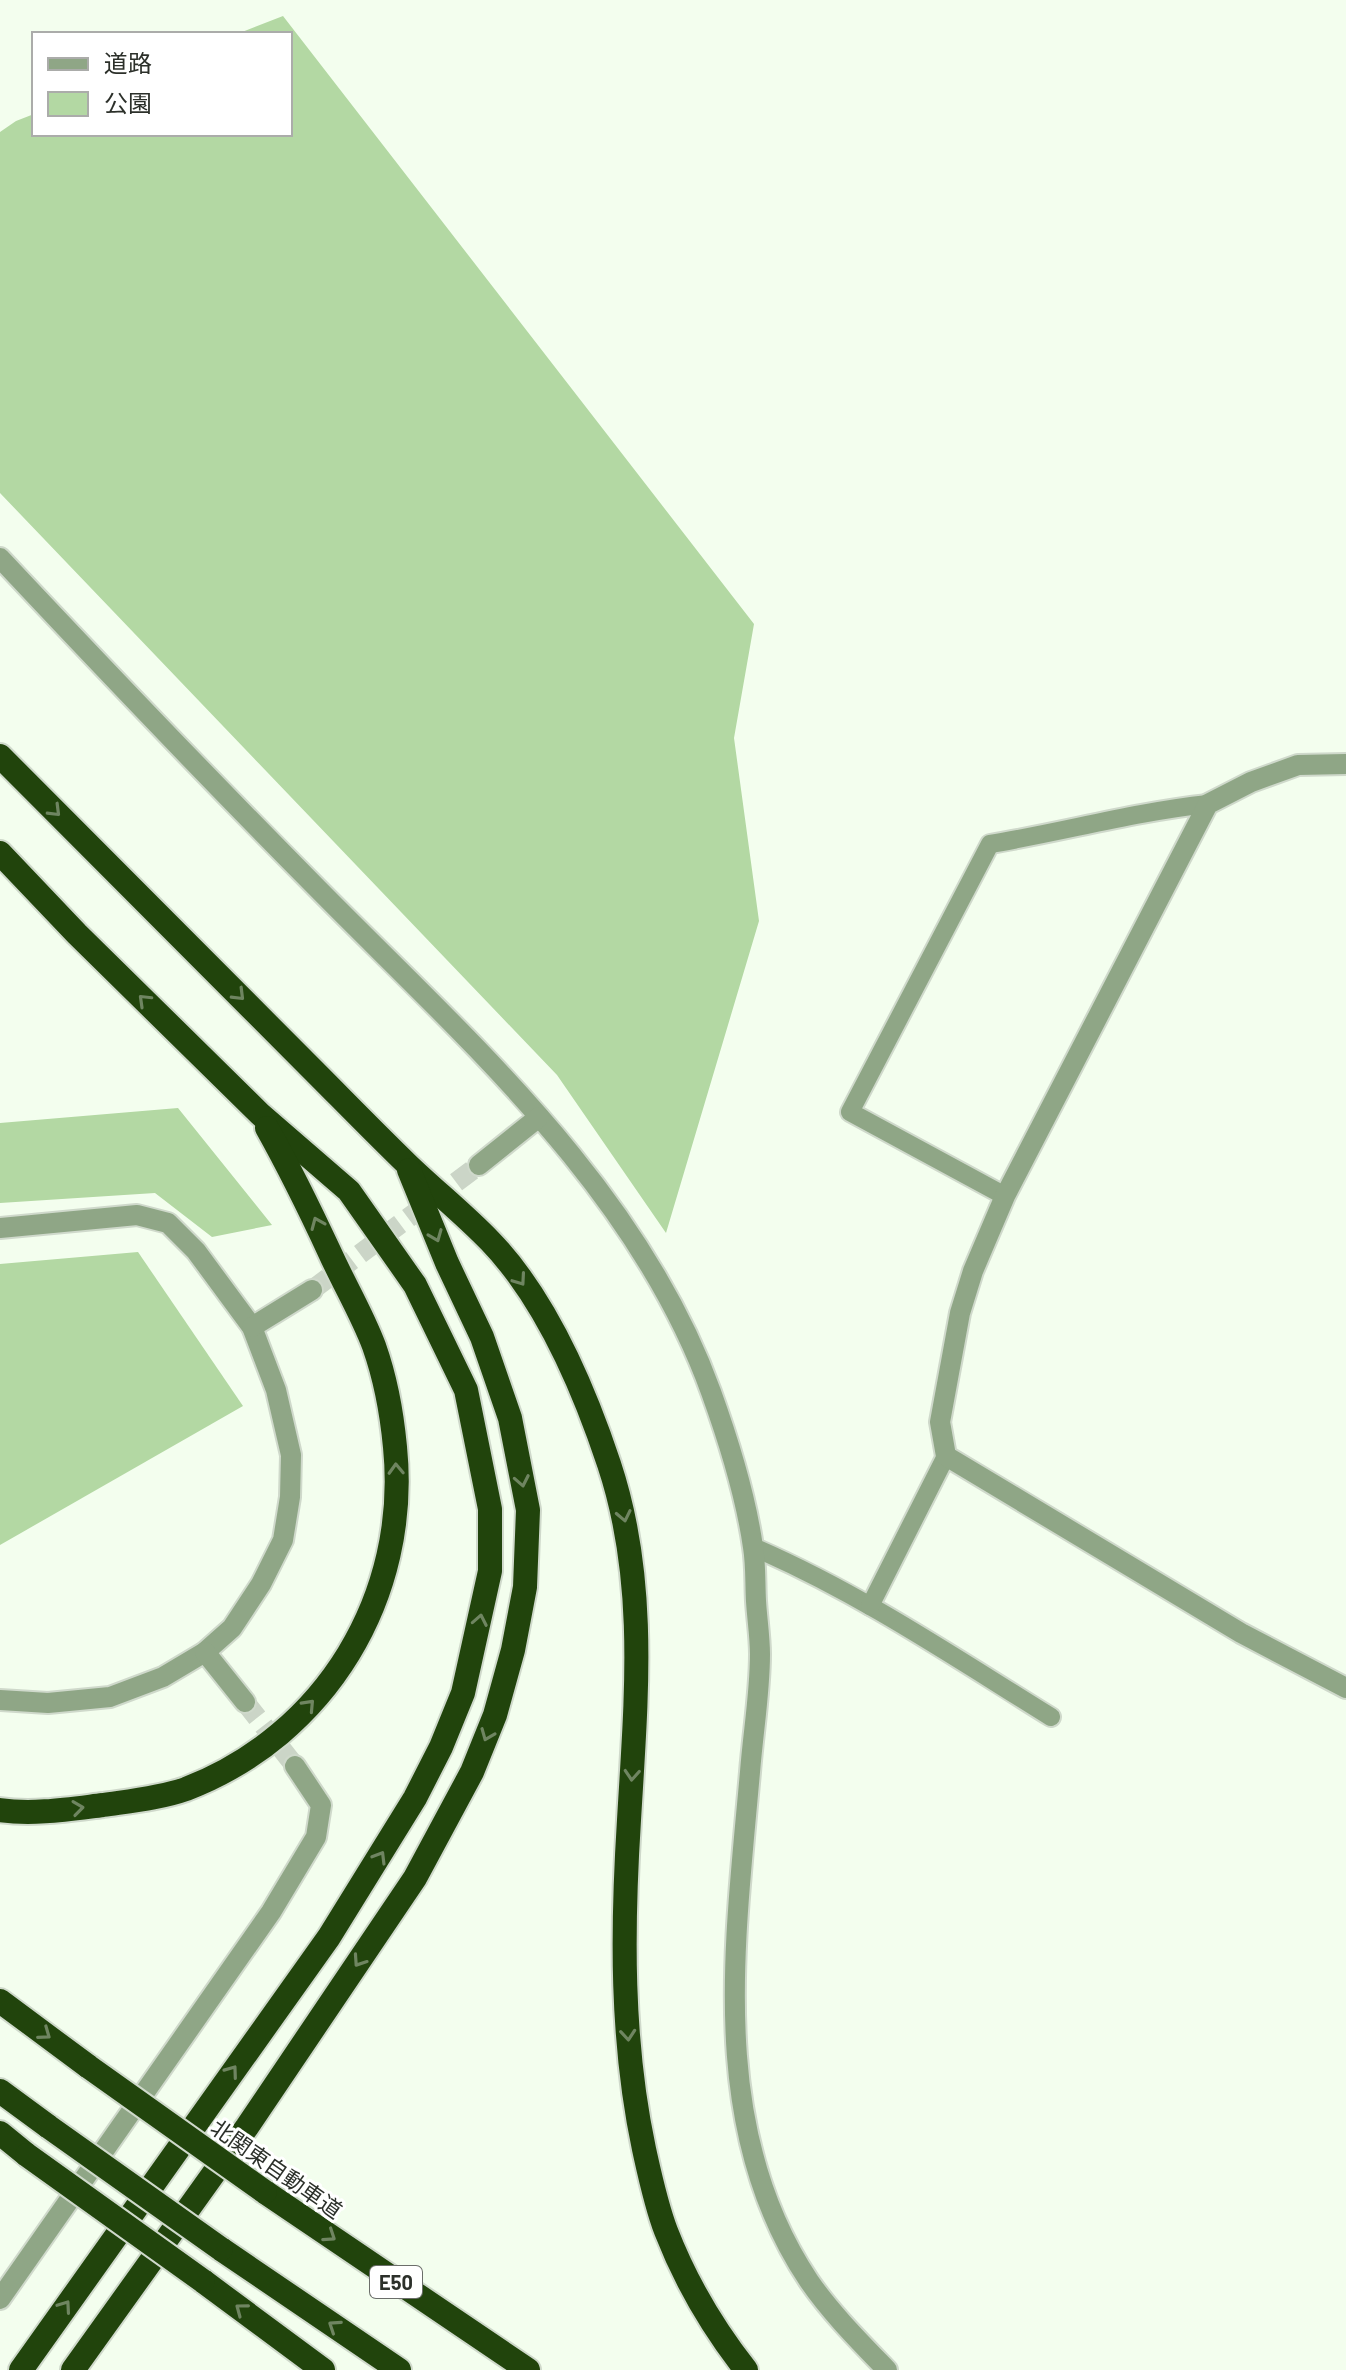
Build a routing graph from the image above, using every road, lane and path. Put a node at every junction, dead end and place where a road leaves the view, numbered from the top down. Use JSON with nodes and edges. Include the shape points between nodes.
{"nodes":[{"id":1,"x":0,"y":558,"type":"edge"},
{"id":2,"x":0,"y":756,"type":"edge"},
{"id":3,"x":1346,"y":764,"type":"edge"},
{"id":4,"x":1208,"y":804,"type":"junction"},
{"id":5,"x":0,"y":853,"type":"edge"},
{"id":6,"x":260,"y":1114,"type":"junction"},
{"id":7,"x":539,"y":1117,"type":"junction"},
{"id":8,"x":407,"y":1164,"type":"junction"},
{"id":9,"x":479,"y":1165,"type":"tunnel mouth"},
{"id":10,"x":1005,"y":1196,"type":"junction"},
{"id":11,"x":0,"y":1228,"type":"edge"},
{"id":12,"x":312,"y":1290,"type":"tunnel mouth"},
{"id":13,"x":252,"y":1327,"type":"junction"},
{"id":14,"x":946,"y":1456,"type":"junction"},
{"id":15,"x":753,"y":1547,"type":"junction"},
{"id":16,"x":870,"y":1606,"type":"junction"},
{"id":17,"x":205,"y":1652,"type":"junction"},
{"id":18,"x":1346,"y":1688,"type":"edge"},
{"id":19,"x":0,"y":1700,"type":"edge"},
{"id":20,"x":245,"y":1702,"type":"tunnel mouth"},
{"id":21,"x":1051,"y":1717,"type":"dead end"},
{"id":22,"x":295,"y":1766,"type":"tunnel mouth"},
{"id":23,"x":0,"y":1810,"type":"edge"},
{"id":24,"x":0,"y":2001,"type":"edge"},
{"id":25,"x":0,"y":2091,"type":"edge"},
{"id":26,"x":0,"y":2133,"type":"edge"},
{"id":27,"x":0,"y":2297,"type":"edge"},
{"id":28,"x":21,"y":2370,"type":"edge"},
{"id":29,"x":73,"y":2370,"type":"edge"},
{"id":30,"x":323,"y":2370,"type":"edge"},
{"id":31,"x":399,"y":2370,"type":"edge"},
{"id":32,"x":528,"y":2370,"type":"edge"},
{"id":33,"x":746,"y":2370,"type":"edge"},
{"id":34,"x":887,"y":2370,"type":"edge"}],
"edges":[{"from":1,"to":7,"type":"street"},
{"from":2,"to":8,"type":"highway","one_way":true},
{"from":3,"to":4,"type":"street","via":[[1298,765]]},
{"from":4,"to":10,"type":"street"},
{"from":4,"to":10,"type":"lane","via":[[1151,810],[990,844],[850,1112]]},
{"from":6,"to":5,"type":"highway","one_way":true},
{"from":23,"to":6,"type":"highway","one_way":true,"via":[[63,1810],[127,1801],[183,1790],[230,1770],[263,1748],[330,1683],[358,1641],[380,1588],[397,1496],[395,1447],[374,1348],[311,1209]]},
{"from":28,"to":6,"type":"highway","one_way":true,"via":[[329,1937],[415,1798],[463,1693],[490,1571],[490,1509],[466,1390],[442,1337],[415,1285],[349,1191]]},
{"from":7,"to":9,"type":"street"},
{"from":7,"to":15,"type":"street","via":[[635,1239],[678,1318],[714,1401]]},
{"from":8,"to":29,"type":"highway","one_way":true,"via":[[482,1337],[510,1418],[528,1510],[525,1587],[495,1715],[472,1772],[415,1878],[247,2127]]},
{"from":8,"to":33,"type":"highway","one_way":true,"via":[[492,1242],[551,1327],[585,1399],[624,1513],[638,1645],[623,1980],[637,2111],[666,2230],[695,2294]]},
{"from":10,"to":14,"type":"street","via":[[960,1313],[940,1422]]},
{"from":11,"to":13,"type":"street","via":[[137,1215],[168,1223],[196,1251]]},
{"from":12,"to":13,"type":"street"},
{"from":13,"to":17,"type":"street","via":[[276,1390],[291,1455],[290,1497],[283,1540],[261,1584],[232,1628]]},
{"from":14,"to":16,"type":"lane"},
{"from":14,"to":18,"type":"street","via":[[1241,1633]]},
{"from":15,"to":16,"type":"lane"},
{"from":15,"to":34,"type":"street","via":[[760,1654],[736,1934],[736,2065],[743,2117],[771,2209],[803,2269]]},
{"from":16,"to":21,"type":"lane"},
{"from":17,"to":19,"type":"street","via":[[163,1677],[110,1697],[48,1703]]},
{"from":17,"to":20,"type":"street"},
{"from":22,"to":27,"type":"street","via":[[321,1805],[316,1837],[262,1925]]},
{"from":24,"to":32,"type":"highway","name":"北関東自動車道","number":"E50","one_way":true,"bridge":true,"via":[[265,2192]]},
{"from":31,"to":25,"type":"highway","one_way":true,"bridge":true},
{"from":30,"to":26,"type":"highway","one_way":true,"bridge":true}]}
